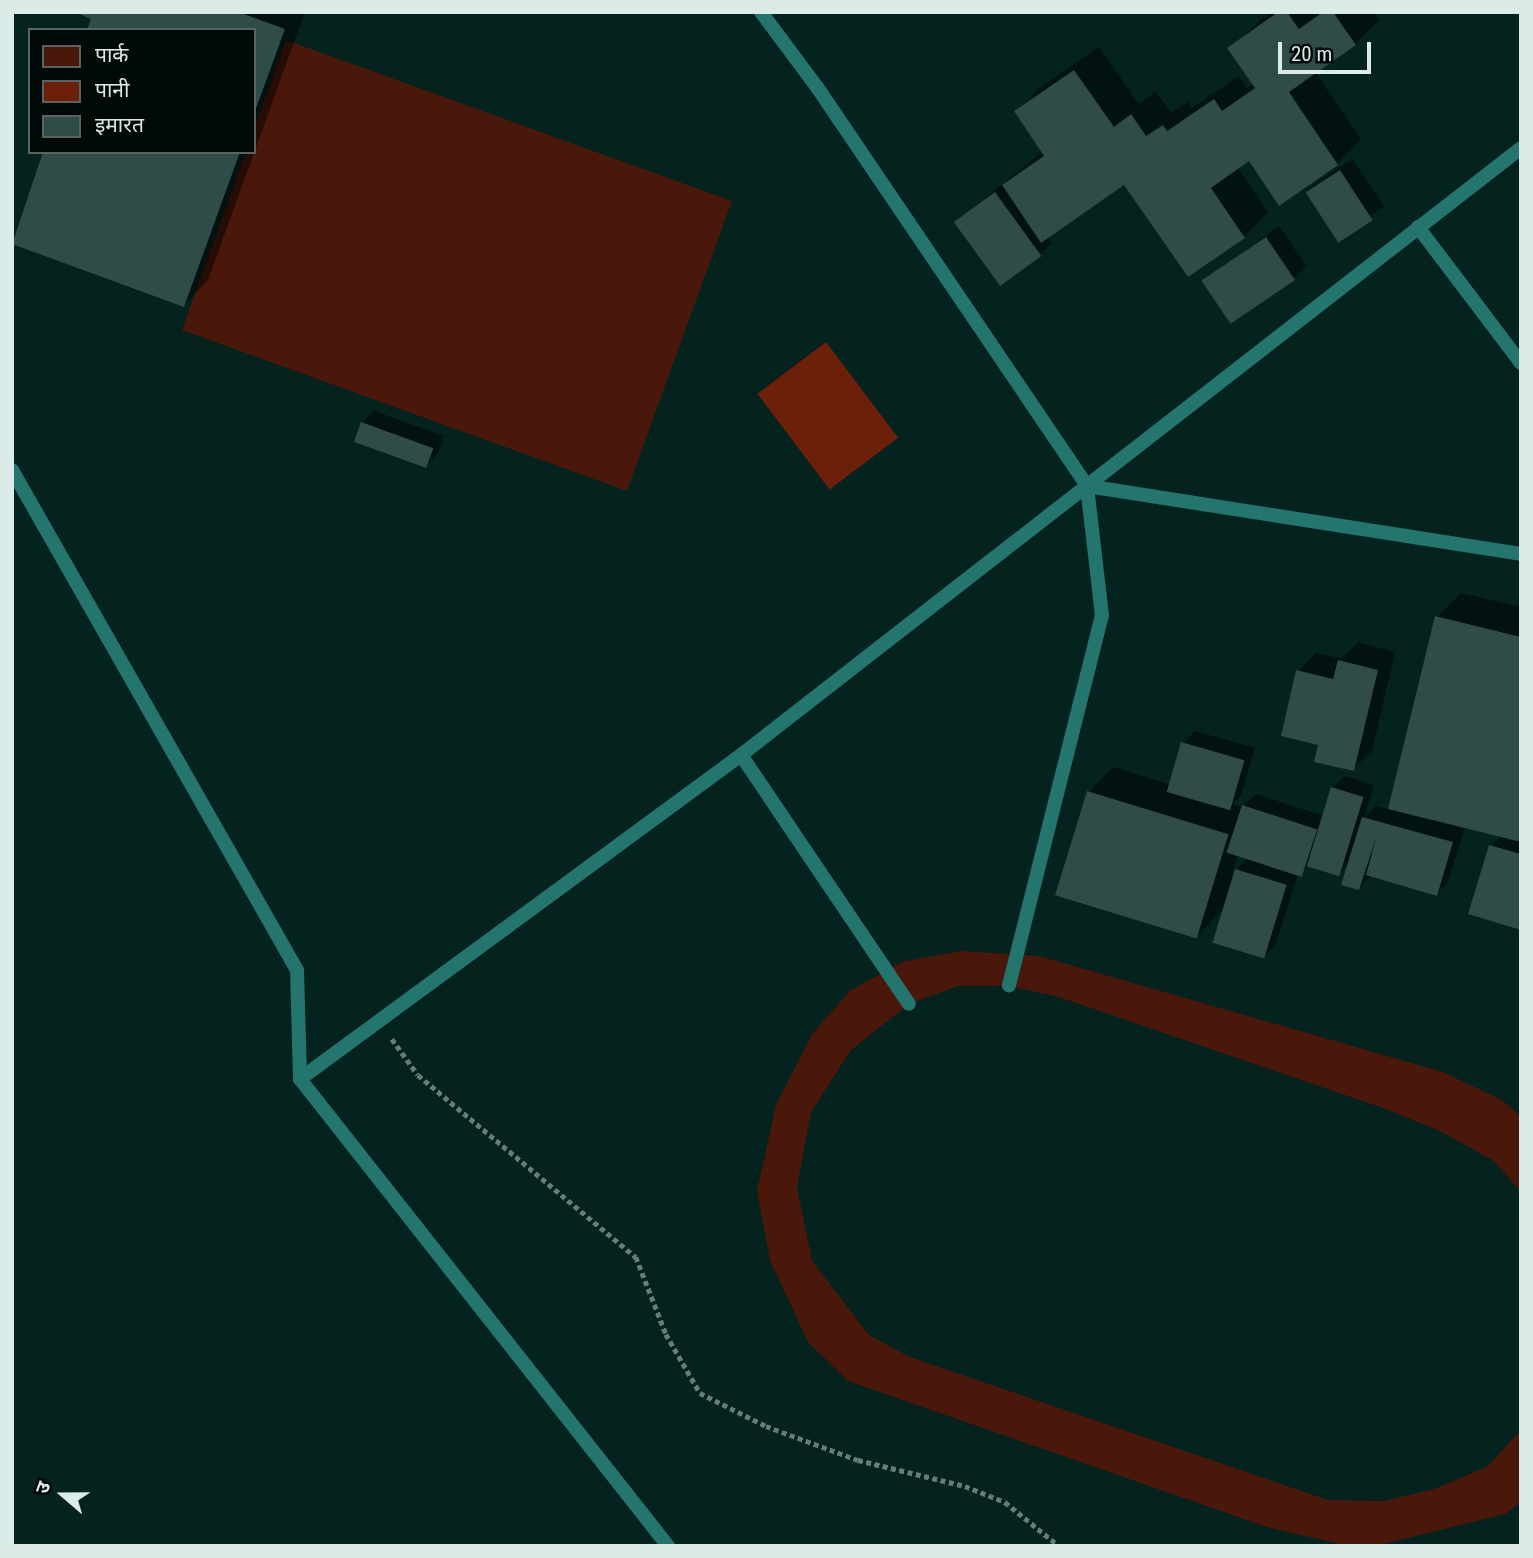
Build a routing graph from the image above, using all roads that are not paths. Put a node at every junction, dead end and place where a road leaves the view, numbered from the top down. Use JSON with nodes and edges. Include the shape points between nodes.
{"nodes":[{"id":1,"x":761,"y":12,"type":"edge"},
{"id":2,"x":1521,"y":148,"type":"edge"},
{"id":3,"x":1418,"y":226,"type":"junction"},
{"id":4,"x":1521,"y":363,"type":"edge"},
{"id":5,"x":12,"y":470,"type":"edge"},
{"id":6,"x":1087,"y":486,"type":"junction"},
{"id":7,"x":1521,"y":554,"type":"edge"},
{"id":8,"x":741,"y":755,"type":"junction"},
{"id":9,"x":1009,"y":986,"type":"dead end"},
{"id":10,"x":909,"y":1004,"type":"dead end"},
{"id":11,"x":300,"y":1079,"type":"junction"},
{"id":12,"x":668,"y":1546,"type":"edge"}],
"edges":[{"from":1,"to":6,"type":"lane","via":[[817,87]]},
{"from":2,"to":3,"type":"lane"},
{"from":3,"to":4,"type":"lane"},
{"from":3,"to":6,"type":"lane"},
{"from":5,"to":11,"type":"lane","via":[[297,970]]},
{"from":6,"to":7,"type":"lane"},
{"from":6,"to":8,"type":"lane"},
{"from":6,"to":9,"type":"lane","via":[[1102,615]]},
{"from":8,"to":10,"type":"lane"},
{"from":8,"to":11,"type":"lane"},
{"from":11,"to":12,"type":"lane"}]}
